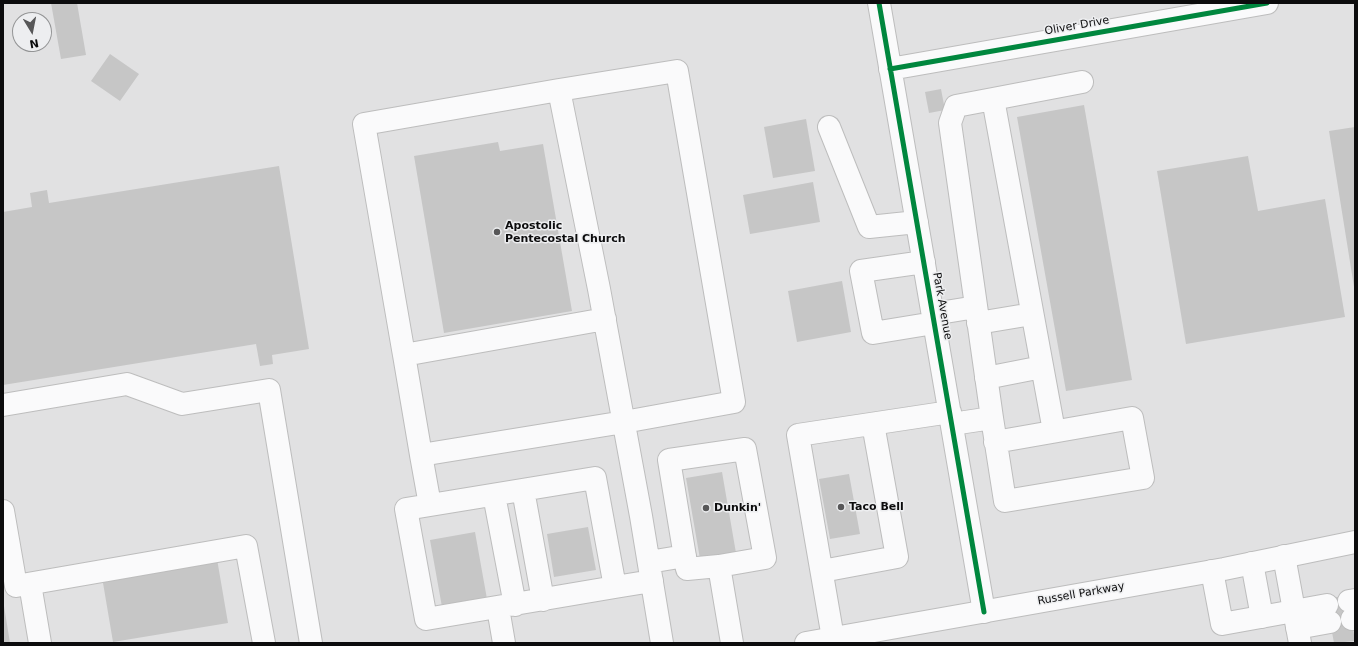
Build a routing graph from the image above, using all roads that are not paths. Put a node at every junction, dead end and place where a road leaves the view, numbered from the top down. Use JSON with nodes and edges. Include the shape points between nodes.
{"nodes":[{"id":1,"x":879,"y":3,"type":"edge"},
{"id":2,"x":1267,"y":3,"type":"edge"},
{"id":3,"x":1226,"y":6,"type":"edge"},
{"id":4,"x":890,"y":69,"type":"junction"},
{"id":5,"x":1082,"y":82,"type":"dead end"},
{"id":6,"x":559,"y":90,"type":"junction"},
{"id":7,"x":993,"y":99,"type":"junction"},
{"id":8,"x":829,"y":127,"type":"dead end"},
{"id":9,"x":917,"y":222,"type":"junction"},
{"id":10,"x":924,"y":262,"type":"junction"},
{"id":11,"x":1032,"y":314,"type":"junction"},
{"id":12,"x":977,"y":315,"type":"junction"},
{"id":13,"x":934,"y":319,"type":"junction"},
{"id":14,"x":604,"y":320,"type":"junction"},
{"id":15,"x":404,"y":355,"type":"junction"},
{"id":16,"x":1042,"y":367,"type":"junction"},
{"id":17,"x":986,"y":378,"type":"junction"},
{"id":18,"x":3,"y":405,"type":"edge"},
{"id":19,"x":951,"y":418,"type":"junction"},
{"id":20,"x":992,"y":418,"type":"junction"},
{"id":21,"x":624,"y":422,"type":"junction"},
{"id":22,"x":874,"y":424,"type":"junction"},
{"id":23,"x":1054,"y":432,"type":"junction"},
{"id":24,"x":996,"y":442,"type":"junction"},
{"id":25,"x":421,"y":455,"type":"junction"},
{"id":26,"x":523,"y":490,"type":"junction"},
{"id":27,"x":494,"y":495,"type":"junction"},
{"id":28,"x":430,"y":505,"type":"junction"},
{"id":29,"x":3,"y":511,"type":"edge"},
{"id":30,"x":1355,"y":542,"type":"edge"},
{"id":31,"x":684,"y":556,"type":"junction"},
{"id":32,"x":1284,"y":556,"type":"junction"},
{"id":33,"x":1252,"y":563,"type":"junction"},
{"id":34,"x":719,"y":566,"type":"junction"},
{"id":35,"x":8,"y":568,"type":"edge"},
{"id":36,"x":822,"y":571,"type":"junction"},
{"id":37,"x":1212,"y":571,"type":"junction"},
{"id":38,"x":650,"y":572,"type":"junction"},
{"id":39,"x":30,"y":584,"type":"junction"},
{"id":40,"x":615,"y":587,"type":"junction"},
{"id":41,"x":543,"y":600,"type":"junction"},
{"id":42,"x":506,"y":606,"type":"junction"},
{"id":43,"x":984,"y":612,"type":"junction"},
{"id":44,"x":1329,"y":614,"type":"dead end"},
{"id":45,"x":1262,"y":617,"type":"junction"},
{"id":46,"x":1297,"y":627,"type":"edge"},
{"id":47,"x":1223,"y":634,"type":"edge"},
{"id":48,"x":833,"y":638,"type":"junction"},
{"id":49,"x":40,"y":643,"type":"edge"},
{"id":50,"x":264,"y":643,"type":"edge"},
{"id":51,"x":311,"y":643,"type":"edge"},
{"id":52,"x":504,"y":643,"type":"edge"},
{"id":53,"x":662,"y":643,"type":"edge"},
{"id":54,"x":732,"y":643,"type":"edge"},
{"id":55,"x":806,"y":643,"type":"edge"}],
"edges":[{"from":1,"to":4,"type":"street","name":"Park Avenue"},
{"from":2,"to":3,"type":"street","name":"Oliver Drive"},
{"from":3,"to":4,"type":"street","name":"Oliver Drive"},
{"from":4,"to":9,"type":"street","name":"Park Avenue"},
{"from":5,"to":7,"type":"street"},
{"from":6,"to":14,"type":"street"},
{"from":6,"to":15,"type":"street","via":[[364,124]]},
{"from":6,"to":21,"type":"street","via":[[677,71],[734,402]]},
{"from":7,"to":11,"type":"street"},
{"from":7,"to":12,"type":"street","via":[[956,106],[950,123]]},
{"from":8,"to":9,"type":"street","via":[[870,227]]},
{"from":9,"to":10,"type":"street","name":"Park Avenue"},
{"from":10,"to":13,"type":"street","name":"Park Avenue"},
{"from":10,"to":13,"type":"street","via":[[861,272],[873,333]]},
{"from":11,"to":12,"type":"street"},
{"from":11,"to":16,"type":"street"},
{"from":12,"to":13,"type":"street"},
{"from":12,"to":17,"type":"street"},
{"from":13,"to":19,"type":"street","name":"Park Avenue"},
{"from":14,"to":15,"type":"street"},
{"from":14,"to":21,"type":"street"},
{"from":15,"to":25,"type":"street"},
{"from":16,"to":17,"type":"street"},
{"from":16,"to":23,"type":"street"},
{"from":17,"to":20,"type":"street"},
{"from":18,"to":51,"type":"street","via":[[127,384],[182,404],[269,390]]},
{"from":19,"to":20,"type":"street"},
{"from":19,"to":22,"type":"street"},
{"from":19,"to":43,"type":"street","name":"Park Avenue"},
{"from":20,"to":24,"type":"street"},
{"from":21,"to":25,"type":"street"},
{"from":21,"to":38,"type":"street"},
{"from":22,"to":36,"type":"street","via":[[897,557]]},
{"from":22,"to":36,"type":"street","via":[[798,436]]},
{"from":23,"to":24,"type":"street"},
{"from":23,"to":24,"type":"street","via":[[1132,418],[1142,478],[1005,501]]},
{"from":25,"to":28,"type":"street"},
{"from":26,"to":27,"type":"street"},
{"from":26,"to":40,"type":"street","via":[[595,478]]},
{"from":26,"to":41,"type":"street"},
{"from":27,"to":28,"type":"street"},
{"from":27,"to":42,"type":"street"},
{"from":28,"to":42,"type":"street","via":[[406,509],[426,619]]},
{"from":29,"to":35,"type":"street"},
{"from":30,"to":32,"type":"street","name":"Russell Parkway"},
{"from":31,"to":34,"type":"street","via":[[687,569]]},
{"from":31,"to":34,"type":"street","via":[[669,460],[745,449],[765,558]]},
{"from":31,"to":38,"type":"street"},
{"from":32,"to":33,"type":"street","name":"Russell Parkway"},
{"from":32,"to":46,"type":"street"},
{"from":33,"to":37,"type":"street","name":"Russell Parkway"},
{"from":33,"to":45,"type":"street"},
{"from":34,"to":54,"type":"street"},
{"from":35,"to":39,"type":"street","via":[[16,586]]},
{"from":36,"to":48,"type":"street"},
{"from":37,"to":43,"type":"street","name":"Russell Parkway"},
{"from":37,"to":47,"type":"street"},
{"from":38,"to":40,"type":"street"},
{"from":38,"to":53,"type":"street"},
{"from":39,"to":49,"type":"street"},
{"from":39,"to":50,"type":"street","via":[[246,546]]},
{"from":40,"to":41,"type":"street"},
{"from":41,"to":42,"type":"street"},
{"from":42,"to":52,"type":"street"},
{"from":43,"to":48,"type":"street","name":"Russell Parkway"},
{"from":44,"to":46,"type":"street"},
{"from":45,"to":46,"type":"street"},
{"from":45,"to":47,"type":"street"},
{"from":48,"to":55,"type":"street","name":"Russell Parkway"}]}
